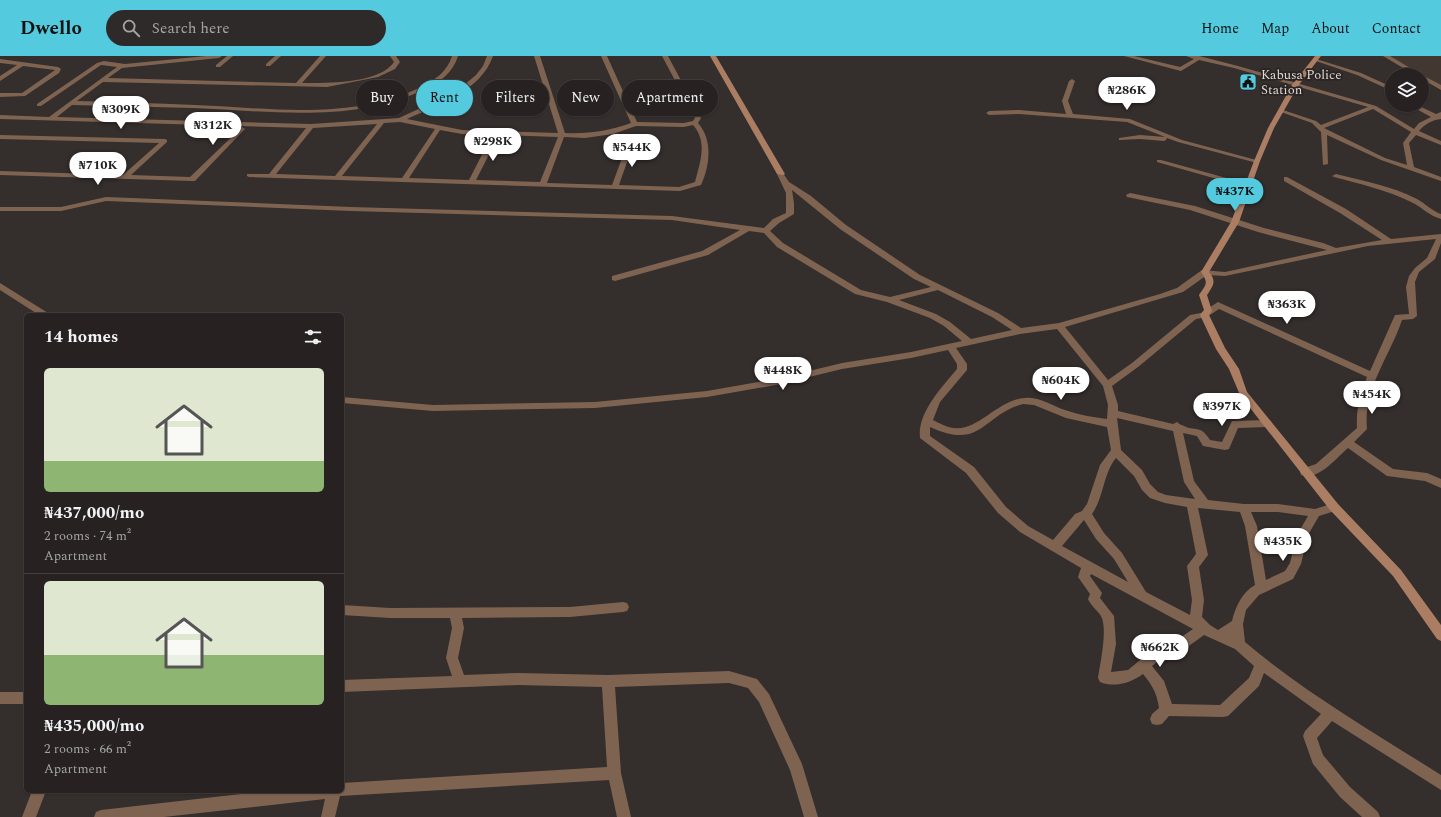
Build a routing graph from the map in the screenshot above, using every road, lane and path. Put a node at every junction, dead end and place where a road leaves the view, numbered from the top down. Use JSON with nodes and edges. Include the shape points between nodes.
{"nodes":[{"id":1,"x":219,"y":56,"type":"edge"},
{"id":2,"x":230,"y":56,"type":"edge"},
{"id":3,"x":278,"y":56,"type":"edge"},
{"id":4,"x":323,"y":56,"type":"edge"},
{"id":5,"x":393,"y":56,"type":"edge"},
{"id":6,"x":455,"y":56,"type":"edge"},
{"id":7,"x":490,"y":56,"type":"edge"},
{"id":8,"x":537,"y":56,"type":"edge"},
{"id":9,"x":604,"y":56,"type":"edge"},
{"id":10,"x":665,"y":56,"type":"edge"},
{"id":11,"x":713,"y":56,"type":"edge"},
{"id":12,"x":1127,"y":56,"type":"edge"},
{"id":13,"x":1189,"y":56,"type":"edge"},
{"id":14,"x":1386,"y":56,"type":"edge"},
{"id":15,"x":1198,"y":58,"type":"junction"},
{"id":16,"x":1317,"y":58,"type":"edge"},
{"id":17,"x":0,"y":61,"type":"edge"},
{"id":18,"x":21,"y":64,"type":"junction"},
{"id":19,"x":268,"y":65,"type":"dead end"},
{"id":20,"x":125,"y":66,"type":"junction"},
{"id":21,"x":218,"y":66,"type":"dead end"},
{"id":22,"x":1407,"y":68,"type":"edge"},
{"id":23,"x":0,"y":79,"type":"edge"},
{"id":24,"x":101,"y":80,"type":"junction"},
{"id":25,"x":1072,"y":81,"type":"dead end"},
{"id":26,"x":1429,"y":81,"type":"edge"},
{"id":27,"x":297,"y":85,"type":"junction"},
{"id":28,"x":1295,"y":85,"type":"junction"},
{"id":29,"x":1385,"y":85,"type":"edge"},
{"id":30,"x":1441,"y":88,"type":"edge"},
{"id":31,"x":0,"y":95,"type":"edge"},
{"id":32,"x":71,"y":103,"type":"junction"},
{"id":33,"x":39,"y":104,"type":"dead end"},
{"id":34,"x":1374,"y":107,"type":"junction"},
{"id":35,"x":1281,"y":111,"type":"junction"},
{"id":36,"x":1429,"y":112,"type":"edge"},
{"id":37,"x":990,"y":113,"type":"dead end"},
{"id":38,"x":1070,"y":116,"type":"junction"},
{"id":39,"x":1439,"y":116,"type":"edge"},
{"id":40,"x":0,"y":118,"type":"edge"},
{"id":41,"x":50,"y":119,"type":"junction"},
{"id":42,"x":400,"y":120,"type":"junction"},
{"id":43,"x":382,"y":121,"type":"junction"},
{"id":44,"x":695,"y":123,"type":"junction"},
{"id":45,"x":635,"y":124,"type":"junction"},
{"id":46,"x":311,"y":126,"type":"junction"},
{"id":47,"x":439,"y":127,"type":"junction"},
{"id":48,"x":242,"y":129,"type":"dead end"},
{"id":49,"x":1322,"y":129,"type":"junction"},
{"id":50,"x":1414,"y":131,"type":"junction"},
{"id":51,"x":496,"y":134,"type":"junction"},
{"id":52,"x":562,"y":134,"type":"junction"},
{"id":53,"x":0,"y":137,"type":"edge"},
{"id":54,"x":1121,"y":139,"type":"dead end"},
{"id":55,"x":1180,"y":141,"type":"junction"},
{"id":56,"x":631,"y":142,"type":"dead end"},
{"id":57,"x":1441,"y":143,"type":"edge"},
{"id":58,"x":1159,"y":161,"type":"dead end"},
{"id":59,"x":1257,"y":161,"type":"junction"},
{"id":60,"x":1325,"y":164,"type":"dead end"},
{"id":61,"x":1411,"y":169,"type":"junction"},
{"id":62,"x":0,"y":173,"type":"edge"},
{"id":63,"x":249,"y":175,"type":"dead end"},
{"id":64,"x":271,"y":176,"type":"junction"},
{"id":65,"x":1336,"y":176,"type":"dead end"},
{"id":66,"x":125,"y":177,"type":"junction"},
{"id":67,"x":337,"y":178,"type":"junction"},
{"id":68,"x":1287,"y":179,"type":"dead end"},
{"id":69,"x":1441,"y":179,"type":"edge"},
{"id":70,"x":404,"y":180,"type":"junction"},
{"id":71,"x":472,"y":182,"type":"junction"},
{"id":72,"x":788,"y":184,"type":"junction"},
{"id":73,"x":543,"y":185,"type":"junction"},
{"id":74,"x":1248,"y":185,"type":"junction"},
{"id":75,"x":615,"y":187,"type":"junction"},
{"id":76,"x":1130,"y":195,"type":"dead end"},
{"id":77,"x":0,"y":209,"type":"edge"},
{"id":78,"x":1441,"y":217,"type":"edge"},
{"id":79,"x":1235,"y":222,"type":"junction"},
{"id":80,"x":748,"y":228,"type":"junction"},
{"id":81,"x":766,"y":231,"type":"junction"},
{"id":82,"x":1440,"y":239,"type":"edge"},
{"id":83,"x":1389,"y":241,"type":"junction"},
{"id":84,"x":1332,"y":250,"type":"junction"},
{"id":85,"x":1206,"y":272,"type":"junction"},
{"id":86,"x":615,"y":278,"type":"dead end"},
{"id":87,"x":0,"y":286,"type":"edge"},
{"id":88,"x":937,"y":288,"type":"junction"},
{"id":89,"x":890,"y":300,"type":"junction"},
{"id":90,"x":42,"y":313,"type":"edge"},
{"id":91,"x":1204,"y":315,"type":"junction"},
{"id":92,"x":1059,"y":326,"type":"junction"},
{"id":93,"x":1020,"y":331,"type":"junction"},
{"id":94,"x":969,"y":342,"type":"junction"},
{"id":95,"x":951,"y":347,"type":"junction"},
{"id":96,"x":1373,"y":376,"type":"junction"},
{"id":97,"x":1107,"y":385,"type":"junction"},
{"id":98,"x":344,"y":400,"type":"edge"},
{"id":99,"x":1112,"y":419,"type":"junction"},
{"id":100,"x":928,"y":422,"type":"junction"},
{"id":101,"x":1267,"y":423,"type":"junction"},
{"id":102,"x":1177,"y":426,"type":"junction"},
{"id":103,"x":1348,"y":443,"type":"junction"},
{"id":104,"x":1116,"y":451,"type":"junction"},
{"id":105,"x":1305,"y":472,"type":"junction"},
{"id":106,"x":1441,"y":484,"type":"edge"},
{"id":107,"x":1192,"y":503,"type":"junction"},
{"id":108,"x":1205,"y":504,"type":"junction"},
{"id":109,"x":1334,"y":507,"type":"junction"},
{"id":110,"x":1244,"y":508,"type":"junction"},
{"id":111,"x":1316,"y":512,"type":"junction"},
{"id":112,"x":1086,"y":514,"type":"junction"},
{"id":113,"x":1054,"y":547,"type":"junction"},
{"id":114,"x":1087,"y":566,"type":"junction"},
{"id":115,"x":1262,"y":587,"type":"junction"},
{"id":116,"x":1142,"y":595,"type":"junction"},
{"id":117,"x":623,"y":607,"type":"dead end"},
{"id":118,"x":344,"y":610,"type":"edge"},
{"id":119,"x":455,"y":613,"type":"junction"},
{"id":120,"x":1237,"y":624,"type":"junction"},
{"id":121,"x":1205,"y":628,"type":"junction"},
{"id":122,"x":1441,"y":635,"type":"edge"},
{"id":123,"x":1218,"y":636,"type":"junction"},
{"id":124,"x":1240,"y":645,"type":"junction"},
{"id":125,"x":1261,"y":664,"type":"junction"},
{"id":126,"x":1143,"y":666,"type":"junction"},
{"id":127,"x":460,"y":681,"type":"junction"},
{"id":128,"x":608,"y":681,"type":"junction"},
{"id":129,"x":344,"y":686,"type":"edge"},
{"id":130,"x":0,"y":698,"type":"edge"},
{"id":131,"x":24,"y":698,"type":"edge"},
{"id":132,"x":1331,"y":713,"type":"junction"},
{"id":133,"x":614,"y":773,"type":"junction"},
{"id":134,"x":1441,"y":783,"type":"edge"},
{"id":135,"x":344,"y":790,"type":"edge"},
{"id":136,"x":38,"y":793,"type":"edge"},
{"id":137,"x":312,"y":793,"type":"edge"},
{"id":138,"x":334,"y":793,"type":"edge"},
{"id":139,"x":29,"y":817,"type":"edge"},
{"id":140,"x":101,"y":817,"type":"edge"},
{"id":141,"x":328,"y":817,"type":"edge"},
{"id":142,"x":624,"y":817,"type":"edge"},
{"id":143,"x":811,"y":817,"type":"edge"},
{"id":144,"x":1373,"y":817,"type":"edge"}],
"edges":[{"from":1,"to":20,"type":"street"},
{"from":2,"to":21,"type":"street"},
{"from":3,"to":19,"type":"street"},
{"from":4,"to":27,"type":"street"},
{"from":5,"to":27,"type":"street","via":[[396,65],[378,75],[348,82]]},
{"from":6,"to":32,"type":"street","via":[[444,76],[425,88],[386,102],[352,108],[299,110]]},
{"from":7,"to":42,"type":"street","via":[[487,66],[465,87]]},
{"from":8,"to":52,"type":"street"},
{"from":9,"to":45,"type":"street"},
{"from":10,"to":44,"type":"street","via":[[698,118]]},
{"from":11,"to":72,"type":"street"},
{"from":12,"to":15,"type":"street","via":[[1181,68]]},
{"from":13,"to":15,"type":"street"},
{"from":14,"to":22,"type":"street"},
{"from":15,"to":28,"type":"street"},
{"from":16,"to":28,"type":"street"},
{"from":16,"to":29,"type":"street"},
{"from":17,"to":18,"type":"street"},
{"from":18,"to":23,"type":"street"},
{"from":18,"to":31,"type":"street","via":[[58,69],[27,93]]},
{"from":20,"to":24,"type":"street"},
{"from":20,"to":33,"type":"street","via":[[99,64]]},
{"from":24,"to":27,"type":"street"},
{"from":24,"to":32,"type":"street"},
{"from":25,"to":38,"type":"street","via":[[1065,101]]},
{"from":26,"to":30,"type":"street"},
{"from":28,"to":34,"type":"street"},
{"from":28,"to":35,"type":"street"},
{"from":32,"to":41,"type":"street"},
{"from":34,"to":49,"type":"street"},
{"from":34,"to":50,"type":"street"},
{"from":35,"to":49,"type":"street","via":[[1301,117]]},
{"from":35,"to":59,"type":"street"},
{"from":36,"to":39,"type":"street"},
{"from":37,"to":38,"type":"street","via":[[1019,112]]},
{"from":38,"to":55,"type":"street","via":[[1134,122]]},
{"from":39,"to":50,"type":"street","via":[[1421,124]]},
{"from":40,"to":41,"type":"street"},
{"from":41,"to":46,"type":"street"},
{"from":42,"to":43,"type":"street"},
{"from":42,"to":47,"type":"street"},
{"from":43,"to":46,"type":"street"},
{"from":43,"to":67,"type":"street"},
{"from":44,"to":45,"type":"street"},
{"from":44,"to":75,"type":"street","via":[[703,130],[706,139],[698,183],[680,189]]},
{"from":45,"to":52,"type":"street","via":[[600,134]]},
{"from":46,"to":64,"type":"street"},
{"from":47,"to":51,"type":"street","via":[[462,132]]},
{"from":47,"to":70,"type":"street"},
{"from":48,"to":66,"type":"street","via":[[194,178]]},
{"from":49,"to":60,"type":"street"},
{"from":49,"to":61,"type":"street","via":[[1382,159]]},
{"from":50,"to":57,"type":"street"},
{"from":50,"to":61,"type":"street","via":[[1406,143]]},
{"from":51,"to":52,"type":"street"},
{"from":51,"to":71,"type":"street"},
{"from":52,"to":73,"type":"street"},
{"from":53,"to":66,"type":"street","via":[[165,140]]},
{"from":54,"to":55,"type":"street","via":[[1140,137]]},
{"from":55,"to":59,"type":"street"},
{"from":56,"to":75,"type":"street"},
{"from":58,"to":74,"type":"street"},
{"from":59,"to":74,"type":"street"},
{"from":61,"to":69,"type":"street"},
{"from":62,"to":66,"type":"street"},
{"from":63,"to":64,"type":"street"},
{"from":64,"to":67,"type":"street"},
{"from":65,"to":78,"type":"street","via":[[1376,186],[1415,202]]},
{"from":67,"to":70,"type":"street"},
{"from":68,"to":83,"type":"street"},
{"from":70,"to":71,"type":"street"},
{"from":71,"to":73,"type":"street"},
{"from":72,"to":81,"type":"street","via":[[792,202],[790,214],[776,221]]},
{"from":72,"to":88,"type":"street","via":[[843,227],[916,277]]},
{"from":73,"to":75,"type":"street"},
{"from":74,"to":79,"type":"street"},
{"from":76,"to":79,"type":"street","via":[[1192,208]]},
{"from":77,"to":80,"type":"street","via":[[61,208],[106,199],[343,209],[672,218]]},
{"from":79,"to":84,"type":"street","via":[[1320,244]]},
{"from":79,"to":85,"type":"street"},
{"from":80,"to":81,"type":"street"},
{"from":80,"to":86,"type":"street","via":[[706,253]]},
{"from":81,"to":89,"type":"street","via":[[780,245],[858,292]]},
{"from":82,"to":83,"type":"street","via":[[1426,237]]},
{"from":82,"to":96,"type":"street","via":[[1430,260],[1416,271],[1412,281],[1410,290],[1413,316],[1398,317]]},
{"from":83,"to":84,"type":"street"},
{"from":84,"to":85,"type":"street","via":[[1225,274]]},
{"from":85,"to":91,"type":"street","via":[[1210,278],[1210,285],[1204,295],[1208,311]]},
{"from":85,"to":92,"type":"street","via":[[1180,290]]},
{"from":87,"to":90,"type":"street"},
{"from":88,"to":89,"type":"street"},
{"from":88,"to":93,"type":"street","via":[[995,315]]},
{"from":89,"to":94,"type":"street","via":[[947,324]]},
{"from":91,"to":96,"type":"street","via":[[1218,305]]},
{"from":91,"to":97,"type":"street","via":[[1194,317]]},
{"from":91,"to":101,"type":"street","via":[[1234,369],[1243,393]]},
{"from":92,"to":93,"type":"street"},
{"from":92,"to":97,"type":"street"},
{"from":93,"to":94,"type":"street"},
{"from":94,"to":95,"type":"street"},
{"from":95,"to":98,"type":"street","via":[[842,366],[776,382],[655,400],[595,405],[433,408]]},
{"from":95,"to":100,"type":"street","via":[[962,364],[962,370],[936,401]]},
{"from":96,"to":103,"type":"street","via":[[1360,421],[1362,429]]},
{"from":97,"to":99,"type":"street","via":[[1113,405]]},
{"from":99,"to":100,"type":"street","via":[[1069,415],[1040,403],[1024,401],[1012,403],[980,425],[968,430],[956,432]]},
{"from":99,"to":102,"type":"street"},
{"from":99,"to":104,"type":"street"},
{"from":100,"to":113,"type":"street","via":[[924,430],[928,441],[970,470],[1002,510],[1024,529]]},
{"from":101,"to":102,"type":"street","via":[[1235,424],[1225,446],[1207,443],[1200,433]]},
{"from":101,"to":105,"type":"street"},
{"from":102,"to":108,"type":"street","via":[[1189,482]]},
{"from":103,"to":105,"type":"street","via":[[1320,467]]},
{"from":103,"to":106,"type":"street","via":[[1391,472],[1428,477]]},
{"from":104,"to":107,"type":"street","via":[[1138,473],[1153,497]]},
{"from":104,"to":112,"type":"street","via":[[1105,465],[1092,506]]},
{"from":105,"to":109,"type":"street"},
{"from":107,"to":108,"type":"street"},
{"from":107,"to":121,"type":"street","via":[[1202,555],[1193,566],[1198,600],[1196,617],[1198,623]]},
{"from":108,"to":110,"type":"street"},
{"from":109,"to":111,"type":"street"},
{"from":109,"to":122,"type":"street","via":[[1398,573]]},
{"from":110,"to":111,"type":"street"},
{"from":110,"to":115,"type":"street","via":[[1252,526]]},
{"from":111,"to":115,"type":"street","via":[[1303,535],[1295,564],[1288,575]]},
{"from":112,"to":113,"type":"street","via":[[1079,517]]},
{"from":112,"to":116,"type":"street","via":[[1100,536],[1118,556]]},
{"from":113,"to":114,"type":"street"},
{"from":114,"to":116,"type":"street"},
{"from":114,"to":126,"type":"street","via":[[1084,577],[1096,593],[1094,598],[1108,616],[1110,644],[1104,678],[1126,677]]},
{"from":115,"to":120,"type":"street","via":[[1255,591],[1241,608]]},
{"from":116,"to":121,"type":"street"},
{"from":117,"to":119,"type":"street","via":[[570,612]]},
{"from":118,"to":119,"type":"street"},
{"from":119,"to":127,"type":"street","via":[[458,628],[452,658]]},
{"from":120,"to":123,"type":"street"},
{"from":120,"to":124,"type":"street"},
{"from":121,"to":123,"type":"street"},
{"from":121,"to":126,"type":"street","via":[[1167,656],[1158,655]]},
{"from":123,"to":124,"type":"street"},
{"from":124,"to":125,"type":"street"},
{"from":125,"to":126,"type":"street","via":[[1254,682],[1223,711],[1161,714],[1164,694]]},
{"from":125,"to":132,"type":"street"},
{"from":127,"to":128,"type":"street"},
{"from":127,"to":129,"type":"street"},
{"from":128,"to":133,"type":"street"},
{"from":128,"to":143,"type":"street","via":[[729,676],[752,683],[764,698],[794,762]]},
{"from":130,"to":131,"type":"street"},
{"from":132,"to":134,"type":"street"},
{"from":132,"to":144,"type":"street","via":[[1310,736],[1318,759],[1345,792]]},
{"from":133,"to":135,"type":"street"},
{"from":133,"to":142,"type":"street"},
{"from":136,"to":139,"type":"street"},
{"from":137,"to":140,"type":"street"},
{"from":138,"to":141,"type":"street"}]}
